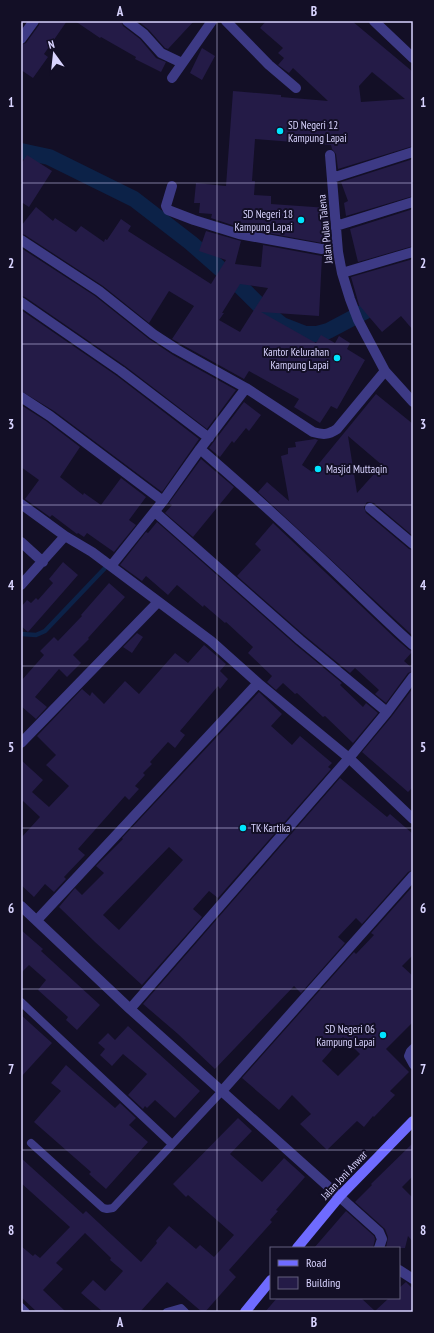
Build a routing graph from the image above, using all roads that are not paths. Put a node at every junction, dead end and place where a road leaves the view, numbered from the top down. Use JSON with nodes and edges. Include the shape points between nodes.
{"nodes":[{"id":1,"x":34,"y":21,"type":"edge"},
{"id":2,"x":127,"y":21,"type":"edge"},
{"id":3,"x":212,"y":21,"type":"edge"},
{"id":4,"x":226,"y":21,"type":"edge"},
{"id":5,"x":374,"y":21,"type":"edge"},
{"id":6,"x":21,"y":39,"type":"edge"},
{"id":7,"x":413,"y":58,"type":"edge"},
{"id":8,"x":182,"y":63,"type":"junction"},
{"id":9,"x":172,"y":78,"type":"dead end"},
{"id":10,"x":296,"y":88,"type":"dead end"},
{"id":11,"x":413,"y":152,"type":"edge"},
{"id":12,"x":330,"y":156,"type":"dead end"},
{"id":13,"x":332,"y":178,"type":"junction"},
{"id":14,"x":172,"y":186,"type":"dead end"},
{"id":15,"x":413,"y":202,"type":"edge"},
{"id":16,"x":336,"y":226,"type":"junction"},
{"id":17,"x":21,"y":240,"type":"edge"},
{"id":18,"x":338,"y":252,"type":"junction"},
{"id":19,"x":413,"y":252,"type":"edge"},
{"id":20,"x":342,"y":273,"type":"junction"},
{"id":21,"x":21,"y":302,"type":"edge"},
{"id":22,"x":385,"y":371,"type":"junction"},
{"id":23,"x":246,"y":388,"type":"junction"},
{"id":24,"x":21,"y":396,"type":"edge"},
{"id":25,"x":413,"y":402,"type":"edge"},
{"id":26,"x":209,"y":438,"type":"junction"},
{"id":27,"x":200,"y":449,"type":"junction"},
{"id":28,"x":163,"y":501,"type":"junction"},
{"id":29,"x":21,"y":504,"type":"edge"},
{"id":30,"x":370,"y":508,"type":"dead end"},
{"id":31,"x":155,"y":512,"type":"junction"},
{"id":32,"x":65,"y":536,"type":"junction"},
{"id":33,"x":21,"y":542,"type":"edge"},
{"id":34,"x":413,"y":544,"type":"edge"},
{"id":35,"x":43,"y":562,"type":"junction"},
{"id":36,"x":111,"y":566,"type":"junction"},
{"id":37,"x":21,"y":585,"type":"edge"},
{"id":38,"x":158,"y":602,"type":"junction"},
{"id":39,"x":413,"y":645,"type":"edge"},
{"id":40,"x":413,"y":677,"type":"edge"},
{"id":41,"x":258,"y":683,"type":"junction"},
{"id":42,"x":387,"y":712,"type":"junction"},
{"id":43,"x":21,"y":743,"type":"edge"},
{"id":44,"x":349,"y":758,"type":"junction"},
{"id":45,"x":413,"y":819,"type":"edge"},
{"id":46,"x":413,"y":876,"type":"edge"},
{"id":47,"x":21,"y":906,"type":"edge"},
{"id":48,"x":37,"y":920,"type":"junction"},
{"id":49,"x":21,"y":1002,"type":"edge"},
{"id":50,"x":130,"y":1009,"type":"junction"},
{"id":51,"x":413,"y":1048,"type":"edge"},
{"id":52,"x":413,"y":1065,"type":"edge"},
{"id":53,"x":222,"y":1091,"type":"junction"},
{"id":54,"x":413,"y":1121,"type":"edge"},
{"id":55,"x":31,"y":1143,"type":"dead end"},
{"id":56,"x":172,"y":1144,"type":"junction"},
{"id":57,"x":340,"y":1196,"type":"junction"},
{"id":58,"x":298,"y":1247,"type":"edge"},
{"id":59,"x":378,"y":1247,"type":"edge"},
{"id":60,"x":400,"y":1271,"type":"edge"},
{"id":61,"x":413,"y":1279,"type":"edge"},
{"id":62,"x":270,"y":1281,"type":"edge"},
{"id":63,"x":21,"y":1307,"type":"edge"},
{"id":64,"x":26,"y":1312,"type":"edge"},
{"id":65,"x":168,"y":1312,"type":"edge"},
{"id":66,"x":185,"y":1312,"type":"edge"},
{"id":67,"x":245,"y":1312,"type":"edge"}],
"edges":[{"from":1,"to":6,"type":"street"},
{"from":2,"to":8,"type":"street","via":[[144,34],[161,53]]},
{"from":3,"to":8,"type":"street"},
{"from":4,"to":10,"type":"street","via":[[269,65]]},
{"from":5,"to":7,"type":"street"},
{"from":8,"to":9,"type":"street"},
{"from":11,"to":13,"type":"street"},
{"from":12,"to":13,"type":"street","name":"Jalan Pulau Talena"},
{"from":13,"to":16,"type":"street","name":"Jalan Pulau Talena"},
{"from":14,"to":18,"type":"street","via":[[166,206],[168,210],[239,234]]},
{"from":15,"to":16,"type":"street"},
{"from":16,"to":18,"type":"street","name":"Jalan Pulau Talena"},
{"from":17,"to":23,"type":"street","via":[[99,292],[153,334]]},
{"from":18,"to":20,"type":"street","name":"Jalan Pulau Talena"},
{"from":19,"to":20,"type":"street"},
{"from":20,"to":22,"type":"street","name":"Jalan Pulau Talena","via":[[358,320]]},
{"from":21,"to":26,"type":"street","via":[[121,371]]},
{"from":22,"to":23,"type":"street","via":[[337,429],[321,435]]},
{"from":22,"to":25,"type":"street"},
{"from":23,"to":26,"type":"street"},
{"from":24,"to":28,"type":"street"},
{"from":26,"to":27,"type":"street"},
{"from":27,"to":28,"type":"street"},
{"from":27,"to":39,"type":"street"},
{"from":28,"to":31,"type":"street"},
{"from":29,"to":32,"type":"street"},
{"from":30,"to":34,"type":"street"},
{"from":31,"to":36,"type":"street"},
{"from":31,"to":42,"type":"street","via":[[300,640]]},
{"from":32,"to":35,"type":"street"},
{"from":32,"to":36,"type":"street"},
{"from":33,"to":35,"type":"street"},
{"from":35,"to":37,"type":"street"},
{"from":36,"to":38,"type":"street"},
{"from":38,"to":41,"type":"street","via":[[211,641]]},
{"from":38,"to":43,"type":"street"},
{"from":40,"to":42,"type":"street"},
{"from":41,"to":44,"type":"street"},
{"from":41,"to":48,"type":"street"},
{"from":42,"to":44,"type":"street"},
{"from":44,"to":45,"type":"street"},
{"from":44,"to":50,"type":"street"},
{"from":46,"to":53,"type":"street"},
{"from":47,"to":48,"type":"street"},
{"from":48,"to":50,"type":"street"},
{"from":49,"to":56,"type":"lane"},
{"from":50,"to":53,"type":"street"},
{"from":51,"to":52,"type":"lane","via":[[408,1056]]},
{"from":53,"to":56,"type":"lane"},
{"from":53,"to":57,"type":"street"},
{"from":54,"to":57,"type":"main road","name":"Jalan Joni Anwar"},
{"from":55,"to":56,"type":"lane","via":[[107,1209],[113,1208]]},
{"from":57,"to":58,"type":"main road","name":"Jalan Joni Anwar"},
{"from":57,"to":59,"type":"street","via":[[381,1234]]},
{"from":60,"to":61,"type":"street"},
{"from":62,"to":67,"type":"main road"},
{"from":63,"to":64,"type":"lane"},
{"from":65,"to":66,"type":"lane","via":[[181,1308]]}]}
